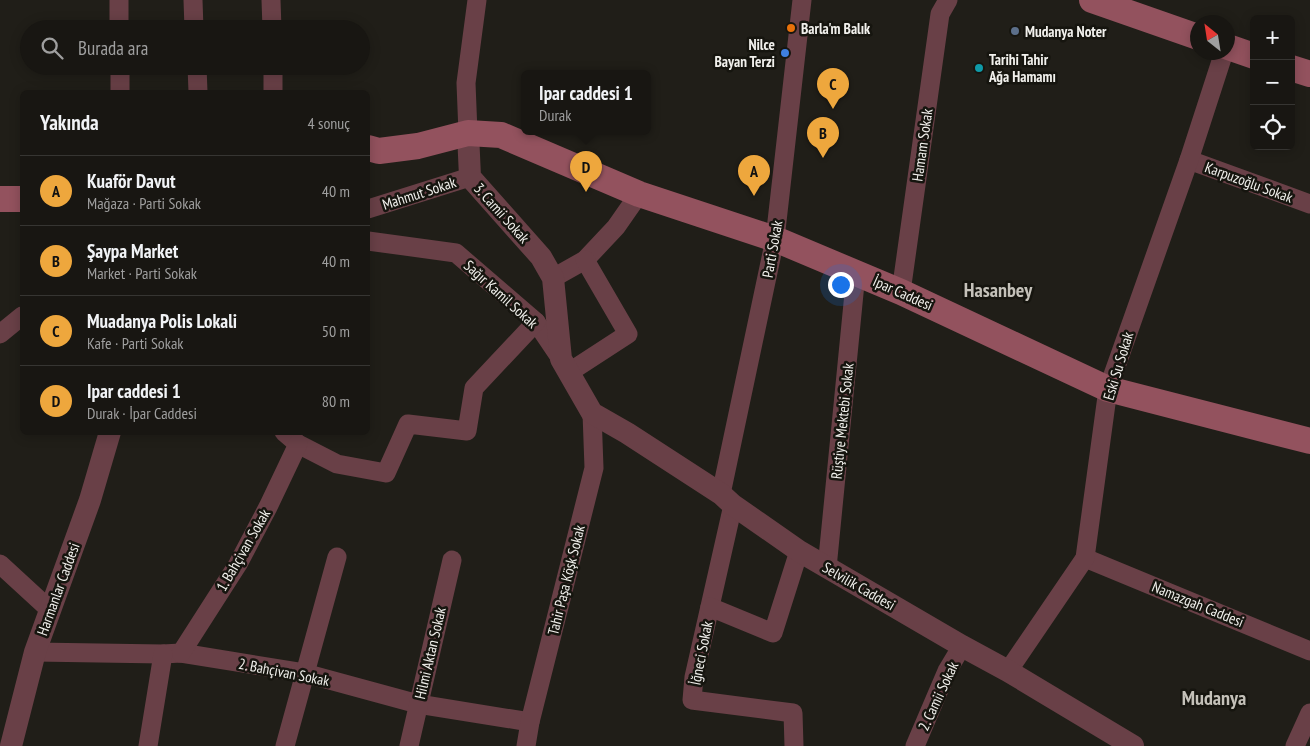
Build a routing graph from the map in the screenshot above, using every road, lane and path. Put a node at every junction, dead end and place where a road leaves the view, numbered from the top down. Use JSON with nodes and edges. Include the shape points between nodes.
{"nodes":[{"id":1,"x":119,"y":0,"type":"edge"},
{"id":2,"x":193,"y":0,"type":"edge"},
{"id":3,"x":271,"y":0,"type":"edge"},
{"id":4,"x":477,"y":0,"type":"edge"},
{"id":5,"x":802,"y":0,"type":"edge"},
{"id":6,"x":948,"y":0,"type":"edge"},
{"id":7,"x":1092,"y":0,"type":"edge"},
{"id":8,"x":119,"y":20,"type":"edge"},
{"id":9,"x":194,"y":20,"type":"edge"},
{"id":10,"x":272,"y":20,"type":"edge"},
{"id":11,"x":1190,"y":34,"type":"edge"},
{"id":12,"x":1235,"y":49,"type":"edge"},
{"id":13,"x":1250,"y":55,"type":"edge"},
{"id":14,"x":1221,"y":60,"type":"edge"},
{"id":15,"x":1295,"y":69,"type":"edge"},
{"id":16,"x":1310,"y":74,"type":"edge"},
{"id":17,"x":120,"y":75,"type":"edge"},
{"id":18,"x":197,"y":75,"type":"edge"},
{"id":19,"x":273,"y":75,"type":"edge"},
{"id":20,"x":120,"y":90,"type":"edge"},
{"id":21,"x":198,"y":90,"type":"edge"},
{"id":22,"x":273,"y":90,"type":"edge"},
{"id":23,"x":468,"y":133,"type":"junction"},
{"id":24,"x":418,"y":146,"type":"junction"},
{"id":25,"x":370,"y":149,"type":"edge"},
{"id":26,"x":370,"y":158,"type":"edge"},
{"id":27,"x":1189,"y":160,"type":"junction"},
{"id":28,"x":470,"y":177,"type":"junction"},
{"id":29,"x":639,"y":194,"type":"junction"},
{"id":30,"x":20,"y":199,"type":"edge"},
{"id":31,"x":0,"y":200,"type":"edge"},
{"id":32,"x":1310,"y":204,"type":"edge"},
{"id":33,"x":370,"y":208,"type":"edge"},
{"id":34,"x":775,"y":239,"type":"junction"},
{"id":35,"x":370,"y":241,"type":"edge"},
{"id":36,"x":585,"y":260,"type":"junction"},
{"id":37,"x":856,"y":273,"type":"junction"},
{"id":38,"x":553,"y":278,"type":"junction"},
{"id":39,"x":901,"y":292,"type":"junction"},
{"id":40,"x":20,"y":318,"type":"edge"},
{"id":41,"x":536,"y":322,"type":"junction"},
{"id":42,"x":0,"y":334,"type":"edge"},
{"id":43,"x":565,"y":366,"type":"junction"},
{"id":44,"x":1108,"y":389,"type":"junction"},
{"id":45,"x":592,"y":413,"type":"junction"},
{"id":46,"x":109,"y":435,"type":"edge"},
{"id":47,"x":291,"y":438,"type":"edge"},
{"id":48,"x":1310,"y":441,"type":"edge"},
{"id":49,"x":727,"y":499,"type":"junction"},
{"id":50,"x":799,"y":551,"type":"junction"},
{"id":51,"x":338,"y":557,"type":"dead end"},
{"id":52,"x":1085,"y":558,"type":"junction"},
{"id":53,"x":452,"y":560,"type":"dead end"},
{"id":54,"x":0,"y":564,"type":"edge"},
{"id":55,"x":827,"y":568,"type":"junction"},
{"id":56,"x":710,"y":607,"type":"junction"},
{"id":57,"x":50,"y":610,"type":"junction"},
{"id":58,"x":962,"y":646,"type":"junction"},
{"id":59,"x":1310,"y":651,"type":"edge"},
{"id":60,"x":35,"y":652,"type":"junction"},
{"id":61,"x":172,"y":653,"type":"junction"},
{"id":62,"x":1008,"y":671,"type":"junction"},
{"id":63,"x":304,"y":673,"type":"junction"},
{"id":64,"x":418,"y":704,"type":"junction"},
{"id":65,"x":1310,"y":712,"type":"edge"},
{"id":66,"x":530,"y":722,"type":"junction"},
{"id":67,"x":11,"y":746,"type":"edge"},
{"id":68,"x":148,"y":746,"type":"edge"},
{"id":69,"x":285,"y":746,"type":"edge"},
{"id":70,"x":409,"y":746,"type":"edge"},
{"id":71,"x":526,"y":746,"type":"edge"},
{"id":72,"x":794,"y":746,"type":"edge"},
{"id":73,"x":915,"y":746,"type":"edge"},
{"id":74,"x":1133,"y":746,"type":"edge"},
{"id":75,"x":1295,"y":746,"type":"edge"}],
"edges":[{"from":1,"to":8,"type":"street"},
{"from":2,"to":9,"type":"street"},
{"from":3,"to":10,"type":"street"},
{"from":4,"to":23,"type":"street","name":"3. Camii Sokak","via":[[466,83]]},
{"from":5,"to":34,"type":"street","name":"Parti Sokak"},
{"from":6,"to":39,"type":"street","name":"Hamam Sokak","via":[[940,14]]},
{"from":7,"to":11,"type":"main road"},
{"from":12,"to":13,"type":"main road"},
{"from":14,"to":27,"type":"street","name":"Eski Su Sokak"},
{"from":15,"to":16,"type":"main road"},
{"from":17,"to":20,"type":"street"},
{"from":18,"to":21,"type":"street"},
{"from":19,"to":22,"type":"street"},
{"from":23,"to":24,"type":"main road","name":"İpar Caddesi"},
{"from":23,"to":28,"type":"street","name":"3. Camii Sokak"},
{"from":23,"to":29,"type":"main road","name":"İpar Caddesi","via":[[501,136]]},
{"from":24,"to":25,"type":"main road","name":"İpar Caddesi","via":[[379,151]]},
{"from":24,"to":26,"type":"street","via":[[387,158]]},
{"from":27,"to":32,"type":"street","name":"Karpuzoğlu Sokak"},
{"from":27,"to":44,"type":"street","name":"Eski Su Sokak"},
{"from":28,"to":33,"type":"street","name":"Mahmut Sokak"},
{"from":28,"to":38,"type":"street","name":"3. Camii Sokak","via":[[541,257]]},
{"from":29,"to":34,"type":"main road","name":"İpar Caddesi"},
{"from":29,"to":36,"type":"street"},
{"from":30,"to":31,"type":"main road"},
{"from":34,"to":37,"type":"main road","name":"İpar Caddesi"},
{"from":34,"to":49,"type":"street","name":"Parti Sokak"},
{"from":35,"to":41,"type":"street","name":"Sağır Kamil Sokak","via":[[456,253]]},
{"from":36,"to":38,"type":"street"},
{"from":36,"to":43,"type":"street","via":[[628,334]]},
{"from":37,"to":39,"type":"main road","name":"İpar Caddesi"},
{"from":37,"to":55,"type":"street","name":"Rüştiye Mektebi Sokak"},
{"from":38,"to":43,"type":"street","name":"3. Camii Sokak"},
{"from":39,"to":44,"type":"main road","name":"İpar Caddesi"},
{"from":40,"to":42,"type":"street"},
{"from":41,"to":43,"type":"street","name":"Sağır Kamil Sokak"},
{"from":41,"to":47,"type":"street","via":[[474,388],[468,431],[408,424],[386,472],[338,464]]},
{"from":43,"to":45,"type":"street","name":"3. Camii Sokak"},
{"from":44,"to":48,"type":"main road","name":"İpar Caddesi"},
{"from":44,"to":52,"type":"street","name":"Eski Su Sokak"},
{"from":45,"to":49,"type":"street","name":"Selvilik Caddesi"},
{"from":45,"to":66,"type":"street","name":"Tahir Paşa Köşk Sokak","via":[[594,468]]},
{"from":46,"to":57,"type":"street","name":"Harmanlar Caddesi","via":[[90,500]]},
{"from":47,"to":61,"type":"street","name":"1. Bahçivan Sokak","via":[[268,507],[238,564]]},
{"from":49,"to":50,"type":"street","name":"Selvilik Caddesi"},
{"from":49,"to":56,"type":"street","name":"İğneci Sokak"},
{"from":50,"to":55,"type":"street","name":"Selvilik Caddesi"},
{"from":50,"to":56,"type":"street","via":[[773,633]]},
{"from":51,"to":63,"type":"street"},
{"from":52,"to":59,"type":"street","name":"Namazgah Caddesi"},
{"from":52,"to":62,"type":"street","name":"Eski Su Sokak"},
{"from":53,"to":64,"type":"street","name":"Hilmi Aktan Sokak"},
{"from":54,"to":57,"type":"street"},
{"from":55,"to":58,"type":"street","name":"Selvilik Caddesi"},
{"from":56,"to":72,"type":"street","name":"İğneci Sokak","via":[[692,700],[793,713]]},
{"from":57,"to":60,"type":"street","name":"Harmanlar Caddesi"},
{"from":58,"to":62,"type":"street","name":"Selvilik Caddesi"},
{"from":58,"to":73,"type":"street","name":"2. Camii Sokak","via":[[947,671]]},
{"from":60,"to":61,"type":"street","name":"2. Bahçivan Sokak"},
{"from":60,"to":67,"type":"street","name":"Harmanlar Caddesi"},
{"from":61,"to":63,"type":"street","name":"2. Bahçivan Sokak"},
{"from":61,"to":68,"type":"street"},
{"from":62,"to":74,"type":"street","name":"Selvilik Caddesi"},
{"from":63,"to":64,"type":"street","name":"2. Bahçivan Sokak"},
{"from":63,"to":69,"type":"street"},
{"from":64,"to":66,"type":"street","name":"2. Bahçivan Sokak"},
{"from":64,"to":70,"type":"street","name":"Hilmi Aktan Sokak"},
{"from":65,"to":75,"type":"street"},
{"from":66,"to":71,"type":"street","name":"Tahir Paşa Köşk Sokak"}]}
